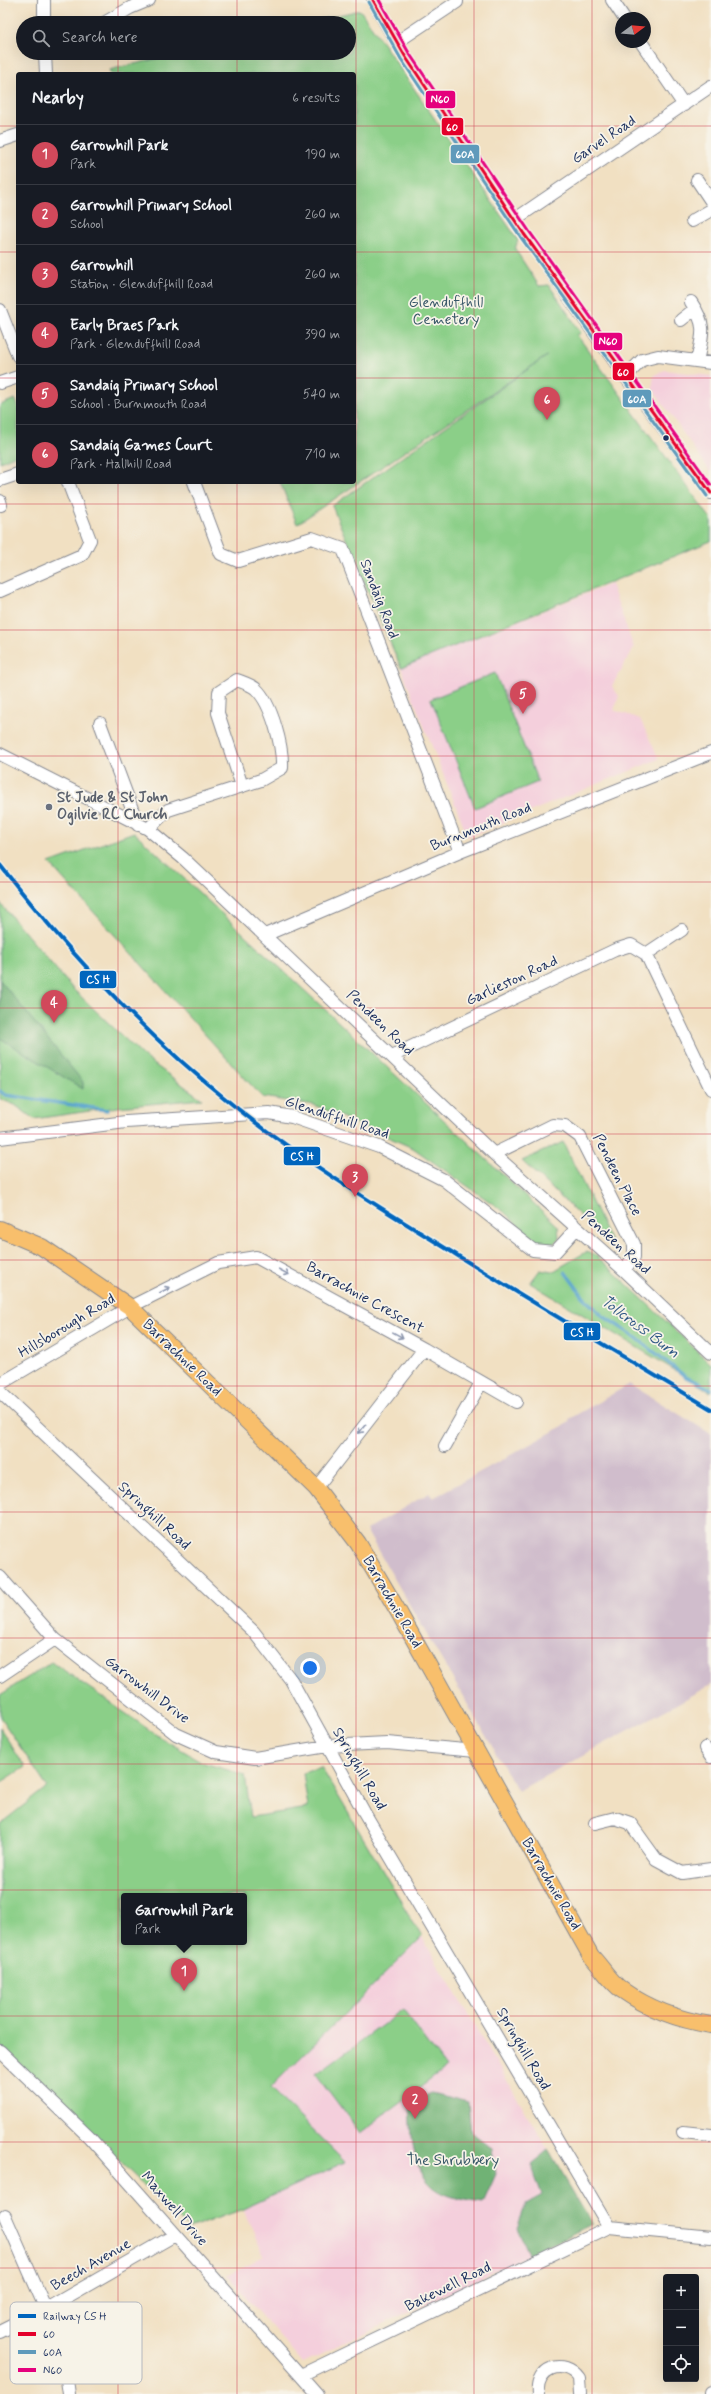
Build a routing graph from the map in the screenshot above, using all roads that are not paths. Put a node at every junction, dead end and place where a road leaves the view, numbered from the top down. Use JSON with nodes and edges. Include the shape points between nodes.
{"nodes":[{"id":1,"x":44,"y":0,"type":"edge"},
{"id":2,"x":148,"y":0,"type":"edge"},
{"id":3,"x":373,"y":0,"type":"edge"},
{"id":4,"x":457,"y":0,"type":"edge"},
{"id":5,"x":612,"y":0,"type":"edge"},
{"id":6,"x":620,"y":12,"type":"edge"},
{"id":7,"x":44,"y":16,"type":"edge"},
{"id":8,"x":116,"y":16,"type":"edge"},
{"id":9,"x":397,"y":42,"type":"junction"},
{"id":10,"x":645,"y":48,"type":"edge"},
{"id":11,"x":45,"y":60,"type":"edge"},
{"id":12,"x":46,"y":72,"type":"edge"},
{"id":13,"x":711,"y":86,"type":"edge"},
{"id":14,"x":684,"y":105,"type":"junction"},
{"id":15,"x":16,"y":136,"type":"edge"},
{"id":16,"x":0,"y":140,"type":"edge"},
{"id":17,"x":697,"y":180,"type":"dead end"},
{"id":18,"x":711,"y":202,"type":"edge"},
{"id":19,"x":711,"y":210,"type":"edge"},
{"id":20,"x":514,"y":220,"type":"junction"},
{"id":21,"x":692,"y":221,"type":"dead end"},
{"id":22,"x":0,"y":310,"type":"edge"},
{"id":23,"x":681,"y":320,"type":"dead end"},
{"id":24,"x":16,"y":350,"type":"edge"},
{"id":25,"x":696,"y":361,"type":"junction"},
{"id":26,"x":711,"y":363,"type":"edge"},
{"id":27,"x":625,"y":377,"type":"junction"},
{"id":28,"x":16,"y":378,"type":"edge"},
{"id":29,"x":0,"y":383,"type":"edge"},
{"id":30,"x":16,"y":475,"type":"edge"},
{"id":31,"x":0,"y":480,"type":"edge"},
{"id":32,"x":69,"y":484,"type":"edge"},
{"id":33,"x":195,"y":484,"type":"edge"},
{"id":34,"x":711,"y":493,"type":"edge"},
{"id":35,"x":0,"y":592,"type":"edge"},
{"id":36,"x":100,"y":723,"type":"dead end"},
{"id":37,"x":711,"y":752,"type":"edge"},
{"id":38,"x":0,"y":754,"type":"edge"},
{"id":39,"x":242,"y":786,"type":"junction"},
{"id":40,"x":143,"y":827,"type":"junction"},
{"id":41,"x":460,"y":852,"type":"junction"},
{"id":42,"x":682,"y":930,"type":"dead end"},
{"id":43,"x":266,"y":935,"type":"junction"},
{"id":44,"x":646,"y":954,"type":"junction"},
{"id":45,"x":392,"y":1056,"type":"junction"},
{"id":46,"x":708,"y":1077,"type":"edge"},
{"id":47,"x":711,"y":1089,"type":"edge"},
{"id":48,"x":0,"y":1138,"type":"edge"},
{"id":49,"x":494,"y":1154,"type":"junction"},
{"id":50,"x":0,"y":1229,"type":"edge"},
{"id":51,"x":576,"y":1229,"type":"junction"},
{"id":52,"x":624,"y":1270,"type":"junction"},
{"id":53,"x":130,"y":1307,"type":"junction"},
{"id":54,"x":424,"y":1349,"type":"junction"},
{"id":55,"x":711,"y":1353,"type":"edge"},
{"id":56,"x":481,"y":1383,"type":"junction"},
{"id":57,"x":0,"y":1384,"type":"edge"},
{"id":58,"x":0,"y":1392,"type":"edge"},
{"id":59,"x":516,"y":1402,"type":"dead end"},
{"id":60,"x":445,"y":1446,"type":"dead end"},
{"id":61,"x":316,"y":1488,"type":"junction"},
{"id":62,"x":0,"y":1577,"type":"edge"},
{"id":63,"x":55,"y":1639,"type":"junction"},
{"id":64,"x":0,"y":1676,"type":"edge"},
{"id":65,"x":327,"y":1746,"type":"junction"},
{"id":66,"x":476,"y":1751,"type":"junction"},
{"id":67,"x":595,"y":1823,"type":"dead end"},
{"id":68,"x":711,"y":1868,"type":"edge"},
{"id":69,"x":711,"y":2025,"type":"edge"},
{"id":70,"x":0,"y":2051,"type":"edge"},
{"id":71,"x":683,"y":2132,"type":"dead end"},
{"id":72,"x":711,"y":2135,"type":"edge"},
{"id":73,"x":5,"y":2216,"type":"dead end"},
{"id":74,"x":609,"y":2226,"type":"junction"},
{"id":75,"x":175,"y":2235,"type":"junction"},
{"id":76,"x":711,"y":2237,"type":"edge"},
{"id":77,"x":43,"y":2302,"type":"edge"},
{"id":78,"x":58,"y":2302,"type":"edge"},
{"id":79,"x":10,"y":2327,"type":"edge"},
{"id":80,"x":0,"y":2332,"type":"edge"},
{"id":81,"x":301,"y":2375,"type":"junction"},
{"id":82,"x":68,"y":2384,"type":"edge"},
{"id":83,"x":69,"y":2394,"type":"edge"},
{"id":84,"x":317,"y":2394,"type":"edge"},
{"id":85,"x":538,"y":2394,"type":"edge"},
{"id":86,"x":580,"y":2394,"type":"edge"}],
"edges":[{"from":1,"to":7,"type":"street"},
{"from":2,"to":8,"type":"street"},
{"from":3,"to":9,"type":"street"},
{"from":4,"to":9,"type":"street"},
{"from":5,"to":6,"type":"street"},
{"from":9,"to":20,"type":"street"},
{"from":10,"to":14,"type":"street"},
{"from":11,"to":12,"type":"street"},
{"from":13,"to":14,"type":"street","name":"Garvel Road"},
{"from":14,"to":20,"type":"street","name":"Garvel Road"},
{"from":15,"to":16,"type":"street"},
{"from":17,"to":18,"type":"street"},
{"from":19,"to":21,"type":"street"},
{"from":20,"to":27,"type":"street"},
{"from":22,"to":24,"type":"street"},
{"from":23,"to":25,"type":"street","via":[[693,306],[701,318],[702,338]]},
{"from":25,"to":26,"type":"street"},
{"from":25,"to":27,"type":"street","via":[[658,356],[642,360]]},
{"from":27,"to":34,"type":"street"},
{"from":28,"to":29,"type":"street"},
{"from":30,"to":31,"type":"street"},
{"from":32,"to":35,"type":"street","via":[[90,540],[82,555]]},
{"from":33,"to":41,"type":"street","name":"Sandaig Road","via":[[221,554],[238,561],[312,538],[343,549]]},
{"from":36,"to":40,"type":"street"},
{"from":37,"to":41,"type":"street","name":"Burnmouth Road"},
{"from":38,"to":40,"type":"street","name":"Pendeen Road"},
{"from":39,"to":39,"type":"street","via":[[261,780],[282,768],[283,752],[272,717],[256,689],[237,680],[219,692],[218,713]]},
{"from":39,"to":40,"type":"street","via":[[168,810]]},
{"from":40,"to":43,"type":"street","name":"Pendeen Road","via":[[189,864]]},
{"from":41,"to":43,"type":"street","name":"Burnmouth Road"},
{"from":42,"to":44,"type":"street"},
{"from":43,"to":45,"type":"street","name":"Pendeen Road"},
{"from":44,"to":45,"type":"street","name":"Garlieston Road","via":[[631,945],[615,950]]},
{"from":44,"to":46,"type":"street"},
{"from":45,"to":49,"type":"street","name":"Pendeen Road"},
{"from":46,"to":47,"type":"street"},
{"from":48,"to":51,"type":"street","name":"Glenduffhill Road","via":[[126,1122],[269,1113],[292,1117],[379,1147],[444,1180],[533,1250],[555,1252]]},
{"from":49,"to":51,"type":"street","name":"Pendeen Road"},
{"from":49,"to":52,"type":"street","name":"Pendeen Place","via":[[553,1125],[565,1126],[580,1137],[634,1244],[634,1257]]},
{"from":50,"to":53,"type":"main road","name":"Barrachnie Road","via":[[42,1247]]},
{"from":51,"to":52,"type":"street","name":"Pendeen Road"},
{"from":52,"to":55,"type":"street","name":"Pendeen Road"},
{"from":53,"to":54,"type":"street","name":"Barrachnie Crescent","one_way":true,"via":[[218,1263],[256,1257]]},
{"from":53,"to":57,"type":"street","name":"Hillsborough Road"},
{"from":53,"to":61,"type":"main road","name":"Barrachnie Road"},
{"from":54,"to":56,"type":"street"},
{"from":54,"to":61,"type":"street","name":"Barrachnie Crescent","one_way":true},
{"from":56,"to":59,"type":"street"},
{"from":56,"to":60,"type":"street"},
{"from":58,"to":65,"type":"street","name":"Springhill Road","via":[[253,1631],[291,1680]]},
{"from":61,"to":66,"type":"main road","name":"Barrachnie Road","via":[[366,1557]]},
{"from":62,"to":63,"type":"street","name":"Garrowhill Drive"},
{"from":63,"to":64,"type":"street"},
{"from":63,"to":65,"type":"street","name":"Garrowhill Drive","via":[[176,1734],[216,1752],[255,1758]]},
{"from":65,"to":66,"type":"street","name":"Garrowhill Drive","via":[[387,1743]]},
{"from":65,"to":74,"type":"street","name":"Springhill Road"},
{"from":66,"to":69,"type":"main road","name":"Barrachnie Road","via":[[591,1956],[621,1990],[660,2011],[688,2021]]},
{"from":67,"to":68,"type":"street","via":[[615,1818],[630,1823],[656,1859],[682,1873]]},
{"from":70,"to":75,"type":"street","name":"Maxwell Drive","via":[[90,2138]]},
{"from":71,"to":72,"type":"street"},
{"from":73,"to":77,"type":"street"},
{"from":74,"to":76,"type":"street"},
{"from":74,"to":81,"type":"street","name":"Bakewell Road"},
{"from":75,"to":78,"type":"street","name":"Beech Avenue"},
{"from":75,"to":81,"type":"street","name":"Maxwell Drive"},
{"from":79,"to":80,"type":"street","name":"Beech Avenue"},
{"from":81,"to":84,"type":"street","name":"Maxwell Drive"},
{"from":82,"to":83,"type":"street"},
{"from":85,"to":86,"type":"street","via":[[537,2387],[542,2374],[548,2369],[562,2366],[574,2372],[579,2378]]}]}
